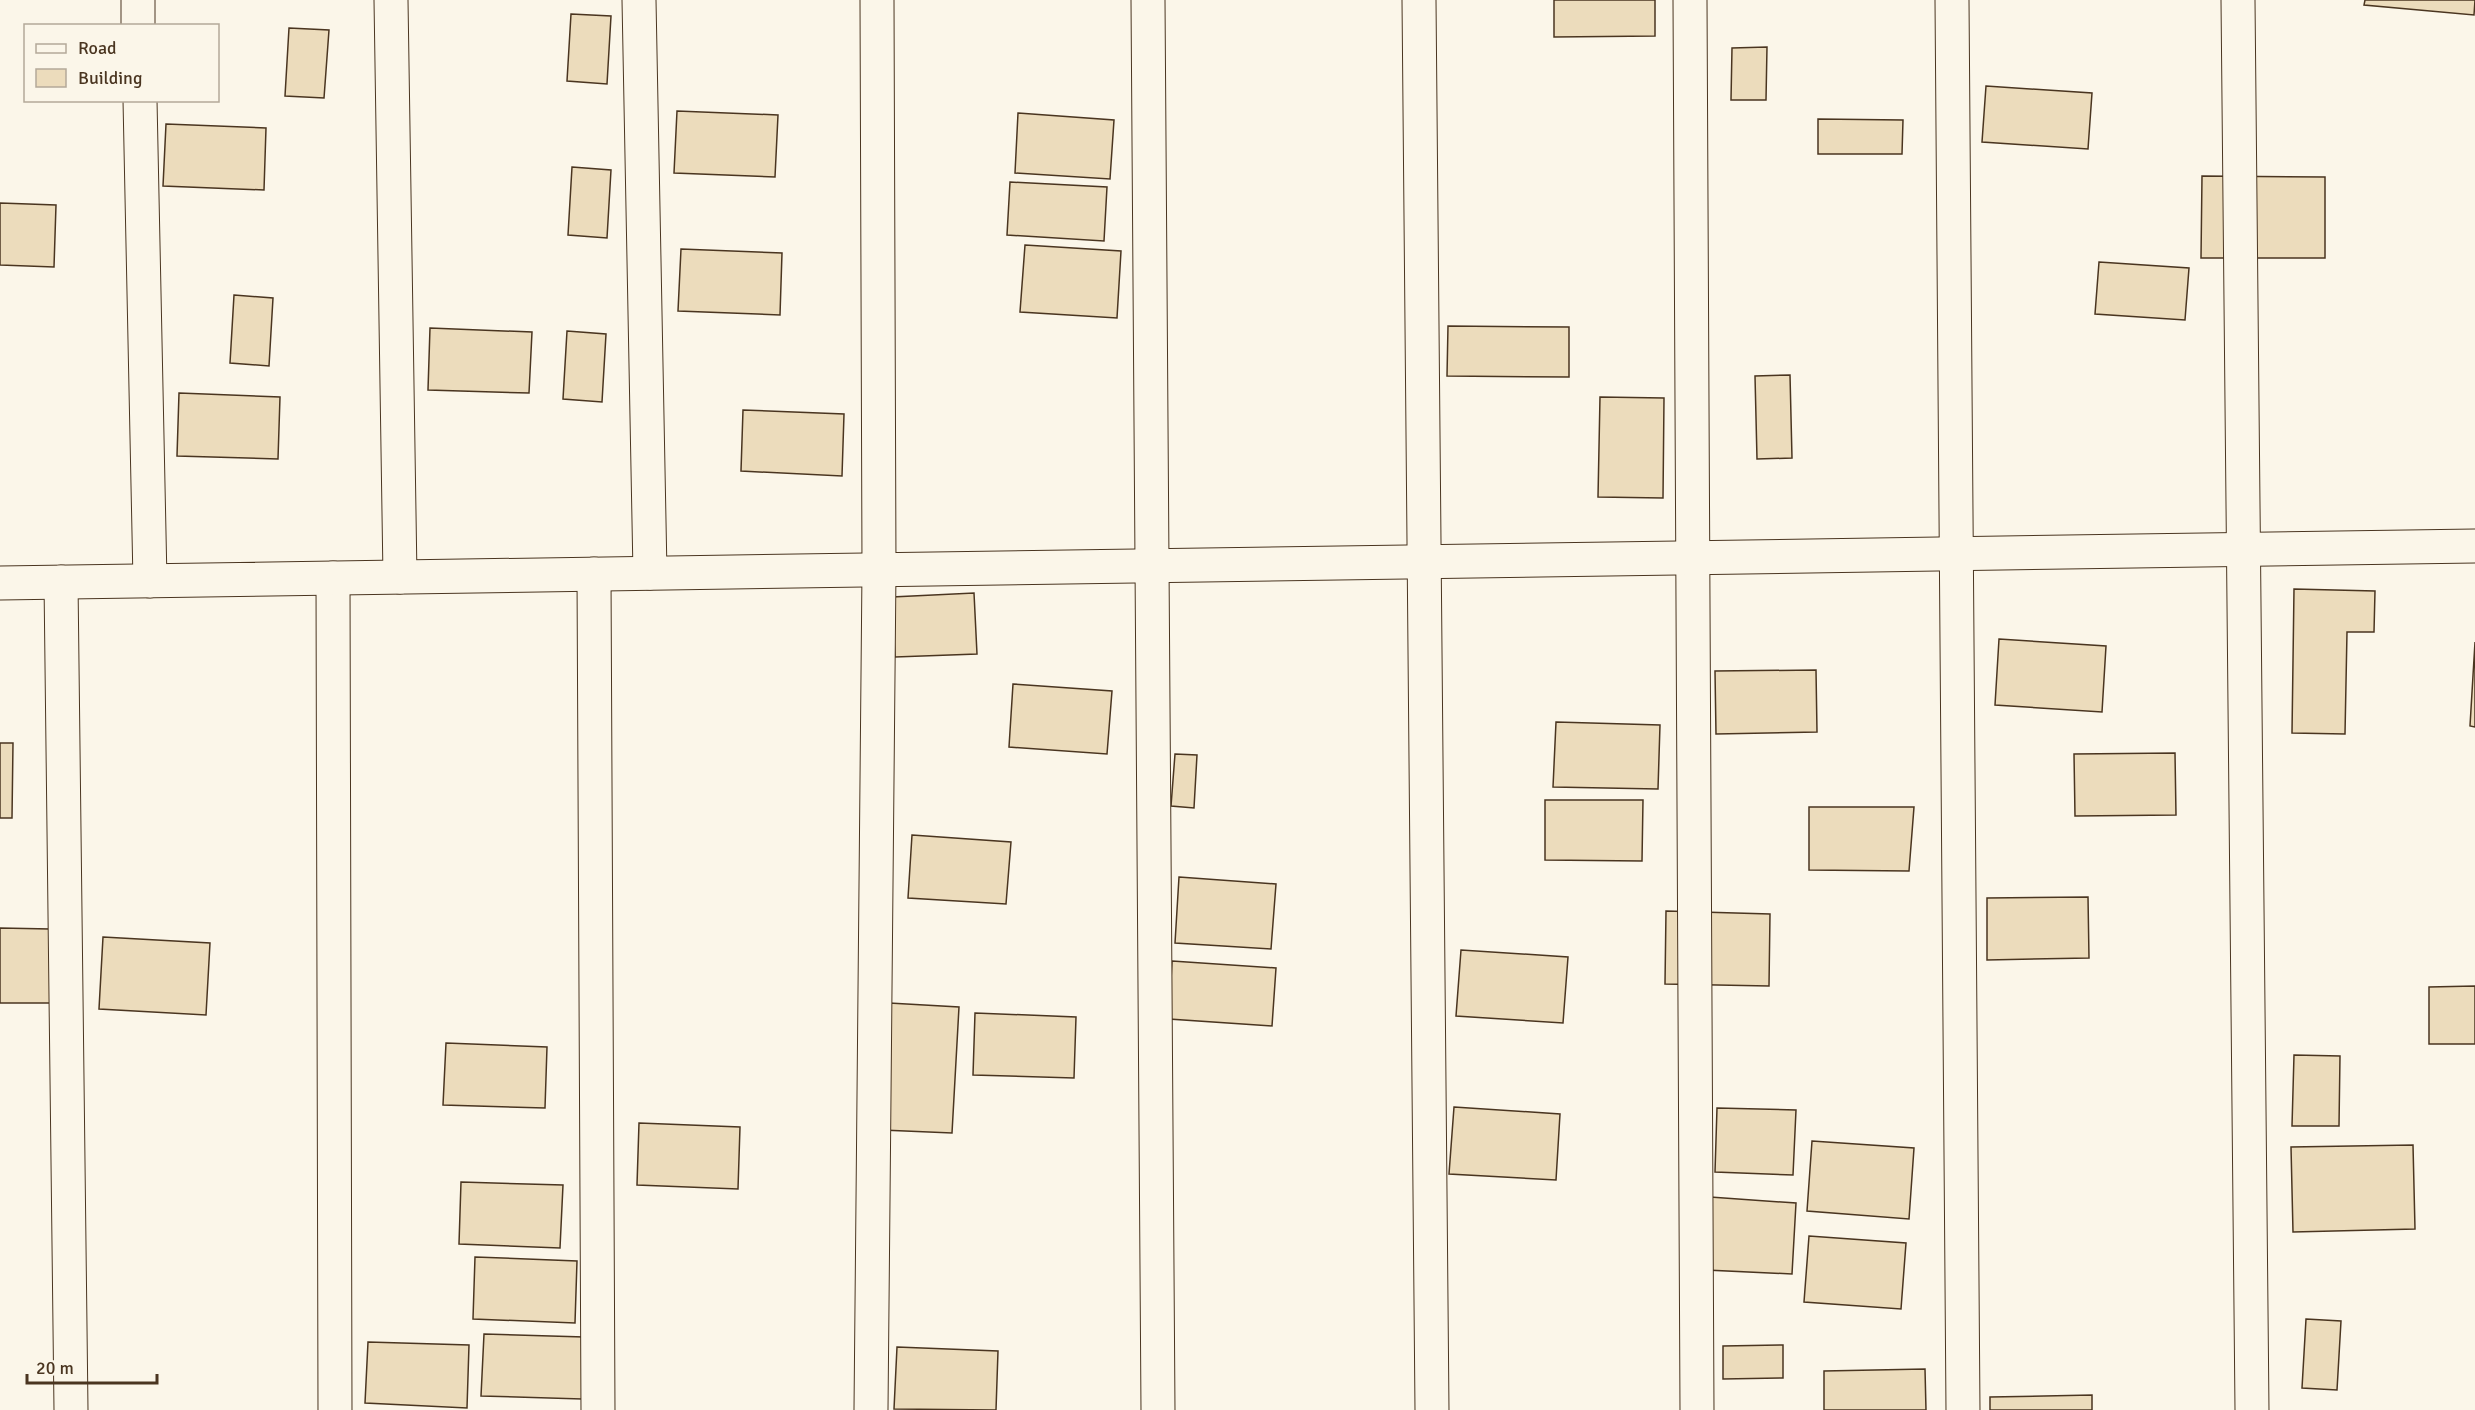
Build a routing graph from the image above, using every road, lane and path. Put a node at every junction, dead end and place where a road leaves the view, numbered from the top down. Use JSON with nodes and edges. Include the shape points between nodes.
{"nodes":[{"id":1,"x":138,"y":0,"type":"edge"},
{"id":2,"x":391,"y":0,"type":"edge"},
{"id":3,"x":639,"y":0,"type":"edge"},
{"id":4,"x":877,"y":0,"type":"edge"},
{"id":5,"x":1148,"y":0,"type":"edge"},
{"id":6,"x":1419,"y":0,"type":"edge"},
{"id":7,"x":1690,"y":0,"type":"edge"},
{"id":8,"x":1952,"y":0,"type":"edge"},
{"id":9,"x":2238,"y":0,"type":"edge"},
{"id":10,"x":138,"y":24,"type":"edge"},
{"id":11,"x":140,"y":102,"type":"edge"},
{"id":12,"x":2475,"y":546,"type":"edge"},
{"id":13,"x":2243,"y":549,"type":"junction"},
{"id":14,"x":1955,"y":554,"type":"junction"},
{"id":15,"x":1692,"y":557,"type":"junction"},
{"id":16,"x":1425,"y":561,"type":"junction"},
{"id":17,"x":1152,"y":566,"type":"junction"},
{"id":18,"x":879,"y":570,"type":"junction"},
{"id":19,"x":650,"y":573,"type":"junction"},
{"id":20,"x":594,"y":574,"type":"junction"},
{"id":21,"x":400,"y":577,"type":"junction"},
{"id":22,"x":333,"y":578,"type":"junction"},
{"id":23,"x":150,"y":581,"type":"junction"},
{"id":24,"x":61,"y":582,"type":"junction"},
{"id":25,"x":0,"y":583,"type":"edge"},
{"id":26,"x":71,"y":1410,"type":"edge"},
{"id":27,"x":335,"y":1410,"type":"edge"},
{"id":28,"x":598,"y":1410,"type":"edge"},
{"id":29,"x":871,"y":1410,"type":"edge"},
{"id":30,"x":1158,"y":1410,"type":"edge"},
{"id":31,"x":1432,"y":1410,"type":"edge"},
{"id":32,"x":1697,"y":1410,"type":"edge"},
{"id":33,"x":1963,"y":1410,"type":"edge"},
{"id":34,"x":2252,"y":1410,"type":"edge"}],
"edges":[{"from":1,"to":10,"type":"street"},
{"from":2,"to":21,"type":"street"},
{"from":3,"to":19,"type":"street"},
{"from":4,"to":18,"type":"street"},
{"from":5,"to":17,"type":"street"},
{"from":6,"to":16,"type":"street"},
{"from":7,"to":15,"type":"street"},
{"from":8,"to":14,"type":"street"},
{"from":9,"to":13,"type":"street"},
{"from":11,"to":23,"type":"street"},
{"from":12,"to":13,"type":"street"},
{"from":13,"to":14,"type":"street"},
{"from":13,"to":34,"type":"street"},
{"from":14,"to":15,"type":"street"},
{"from":14,"to":33,"type":"street"},
{"from":15,"to":16,"type":"street"},
{"from":15,"to":32,"type":"street"},
{"from":16,"to":17,"type":"street"},
{"from":16,"to":31,"type":"street"},
{"from":17,"to":18,"type":"street"},
{"from":17,"to":30,"type":"street"},
{"from":18,"to":19,"type":"street"},
{"from":18,"to":29,"type":"street"},
{"from":19,"to":20,"type":"street"},
{"from":20,"to":21,"type":"street"},
{"from":20,"to":28,"type":"street"},
{"from":21,"to":22,"type":"street"},
{"from":22,"to":23,"type":"street"},
{"from":22,"to":27,"type":"street"},
{"from":23,"to":24,"type":"street"},
{"from":24,"to":25,"type":"street"},
{"from":24,"to":26,"type":"street"}]}
